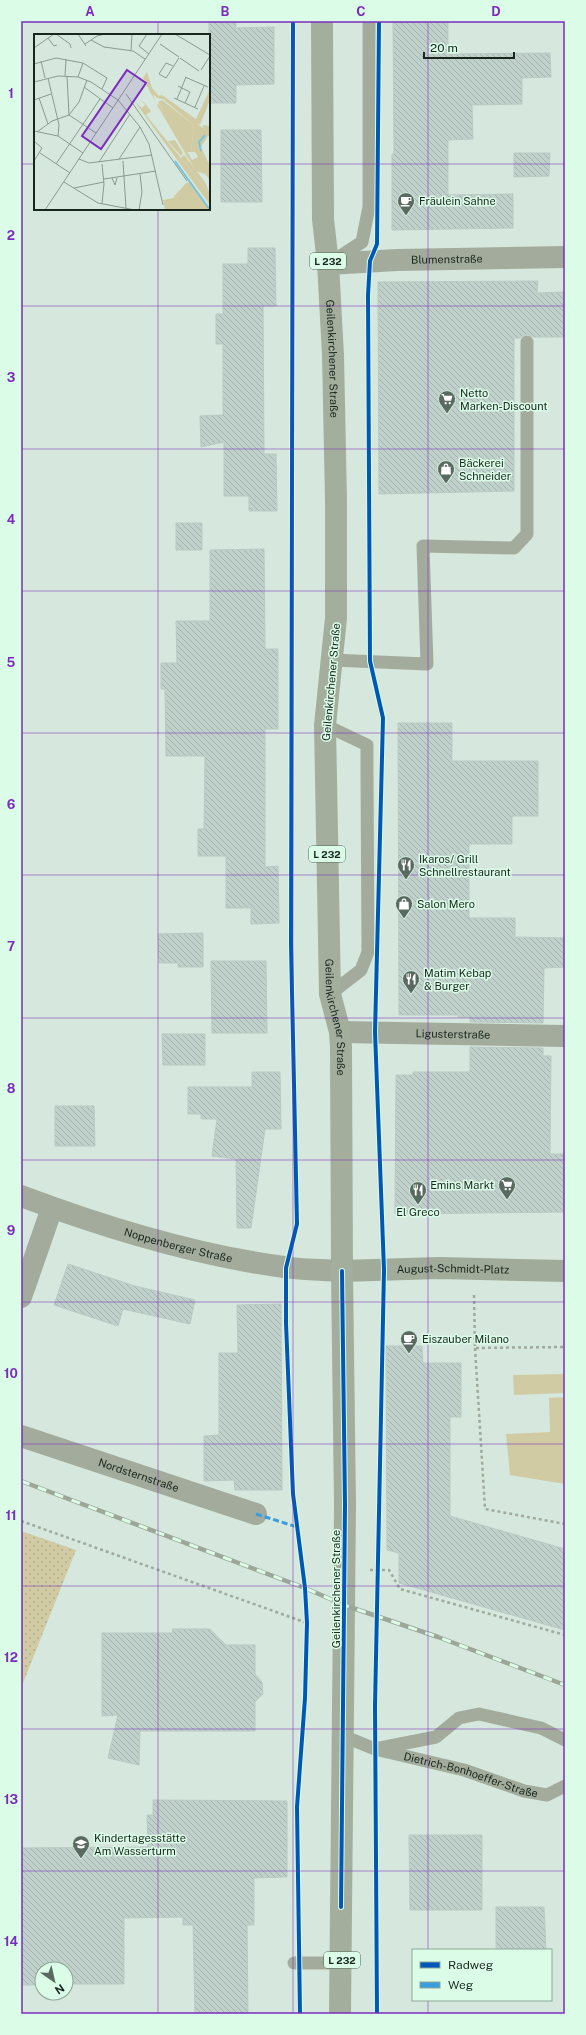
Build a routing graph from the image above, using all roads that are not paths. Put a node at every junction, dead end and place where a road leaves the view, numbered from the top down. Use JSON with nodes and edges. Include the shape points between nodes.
{"nodes":[{"id":1,"x":322,"y":21,"type":"edge"},
{"id":2,"x":370,"y":21,"type":"edge"},
{"id":3,"x":565,"y":257,"type":"edge"},
{"id":4,"x":328,"y":264,"type":"junction"},
{"id":5,"x":527,"y":342,"type":"dead end"},
{"id":6,"x":332,"y":660,"type":"junction"},
{"id":7,"x":325,"y":725,"type":"junction"},
{"id":8,"x":330,"y":994,"type":"junction"},
{"id":9,"x":340,"y":1032,"type":"junction"},
{"id":10,"x":565,"y":1036,"type":"edge"},
{"id":11,"x":21,"y":1196,"type":"edge"},
{"id":12,"x":52,"y":1208,"type":"junction"},
{"id":13,"x":342,"y":1270,"type":"junction"},
{"id":14,"x":565,"y":1271,"type":"edge"},
{"id":15,"x":21,"y":1296,"type":"edge"},
{"id":16,"x":21,"y":1436,"type":"edge"},
{"id":17,"x":256,"y":1514,"type":"dead end"},
{"id":18,"x":344,"y":1736,"type":"junction"},
{"id":19,"x":565,"y":1740,"type":"edge"},
{"id":20,"x":375,"y":1749,"type":"junction"},
{"id":21,"x":565,"y":1786,"type":"edge"},
{"id":22,"x":294,"y":1963,"type":"dead end"},
{"id":23,"x":342,"y":1963,"type":"junction"},
{"id":24,"x":340,"y":2014,"type":"edge"}],
"edges":[{"from":1,"to":4,"type":"main road","name":"Geilenkirchener Straße","number":"L 232","via":[[323,219]]},
{"from":2,"to":4,"type":"lane","via":[[369,207],[362,242]]},
{"from":3,"to":4,"type":"street","name":"Blumenstraße"},
{"from":4,"to":6,"type":"main road","name":"Geilenkirchener Straße","number":"L 232","via":[[336,501],[336,618]]},
{"from":5,"to":6,"type":"lane","via":[[527,534],[514,548],[423,546],[427,664]]},
{"from":6,"to":7,"type":"main road","name":"Geilenkirchener Straße","number":"L 232"},
{"from":7,"to":8,"type":"main road","name":"Geilenkirchener Straße","number":"L 232"},
{"from":7,"to":8,"type":"lane","via":[[367,745],[368,952],[361,970]]},
{"from":8,"to":9,"type":"main road","name":"Geilenkirchener Straße","number":"L 232"},
{"from":9,"to":10,"type":"street","name":"Ligusterstraße"},
{"from":9,"to":13,"type":"main road","name":"Geilenkirchener Straße","number":"L 232"},
{"from":11,"to":12,"type":"street","name":"Noppenberger Straße"},
{"from":12,"to":13,"type":"street","name":"Noppenberger Straße","via":[[142,1237],[257,1263],[286,1268]]},
{"from":12,"to":15,"type":"street"},
{"from":13,"to":14,"type":"main road","name":"August-Schmidt-Platz"},
{"from":13,"to":18,"type":"main road","name":"Geilenkirchener Straße","number":"L 232","via":[[345,1437]]},
{"from":16,"to":17,"type":"street","name":"Nordsternstraße"},
{"from":18,"to":20,"type":"lane","name":"Dietrich-Bonhoeffer-Straße"},
{"from":18,"to":23,"type":"main road","name":"Geilenkirchener Straße","number":"L 232"},
{"from":19,"to":20,"type":"lane","name":"Dietrich-Bonhoeffer-Straße","via":[[541,1728],[479,1714],[459,1718],[436,1737]]},
{"from":20,"to":21,"type":"lane","name":"Dietrich-Bonhoeffer-Straße","via":[[464,1770],[547,1795]]},
{"from":22,"to":23,"type":"lane"},
{"from":23,"to":24,"type":"main road","name":"Geilenkirchener Straße","number":"L 232"}]}
